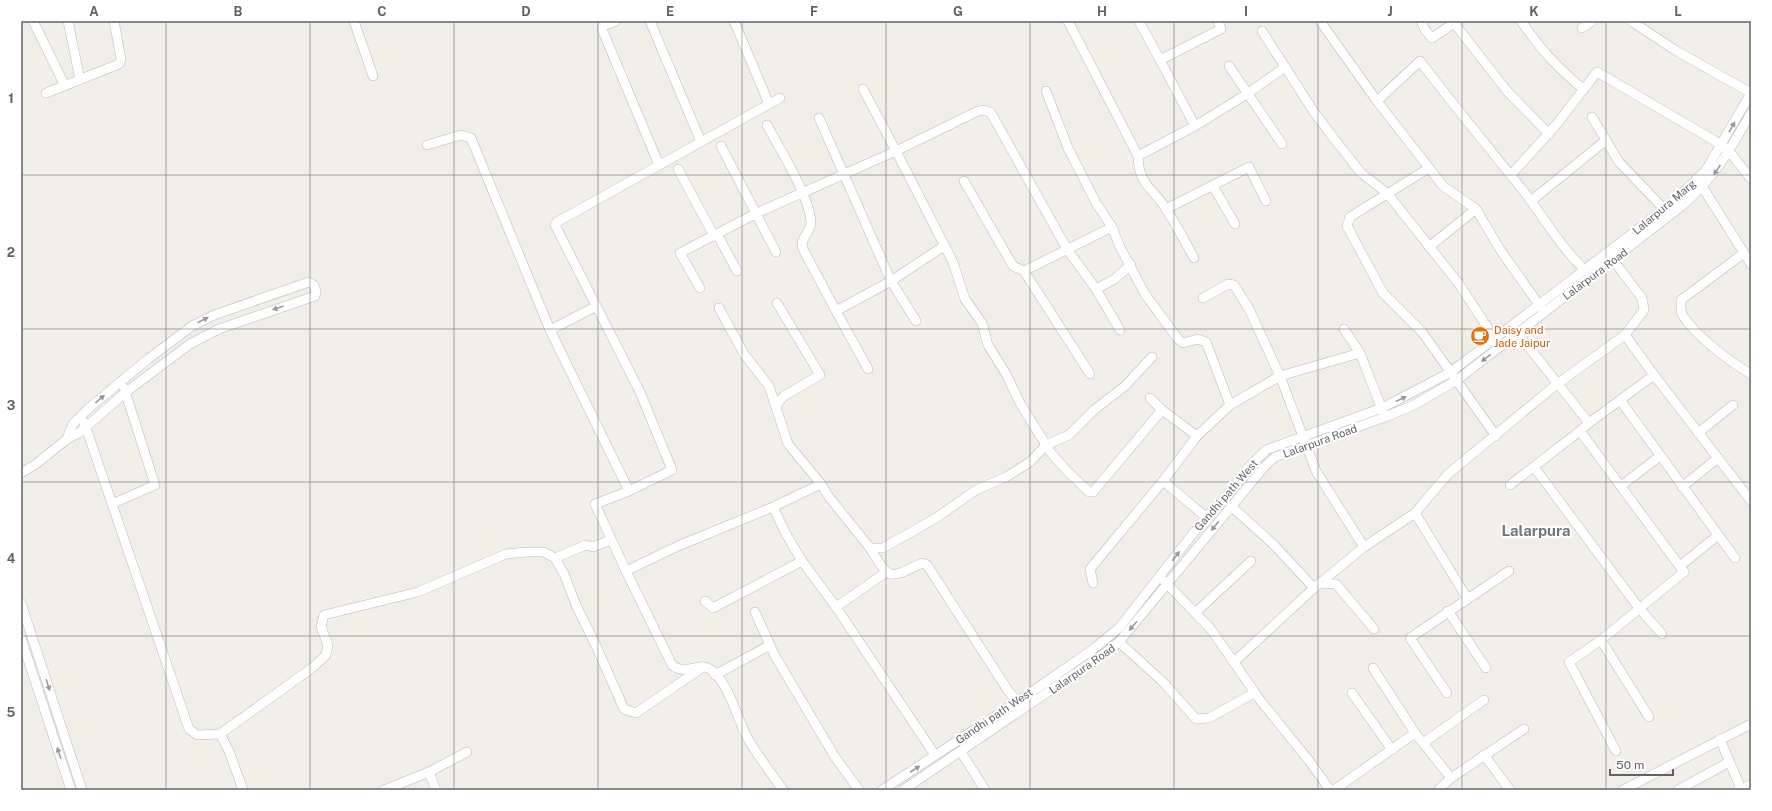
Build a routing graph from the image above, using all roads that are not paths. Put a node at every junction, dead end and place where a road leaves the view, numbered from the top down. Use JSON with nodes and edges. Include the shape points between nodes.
{"nodes":[{"id":1,"x":33,"y":21,"type":"edge"},
{"id":2,"x":68,"y":21,"type":"edge"},
{"id":3,"x":114,"y":21,"type":"edge"},
{"id":4,"x":354,"y":21,"type":"edge"},
{"id":5,"x":616,"y":21,"type":"edge"},
{"id":6,"x":650,"y":21,"type":"edge"},
{"id":7,"x":734,"y":21,"type":"edge"},
{"id":8,"x":1068,"y":21,"type":"edge"},
{"id":9,"x":1218,"y":21,"type":"edge"},
{"id":10,"x":1320,"y":21,"type":"edge"},
{"id":11,"x":1421,"y":21,"type":"edge"},
{"id":12,"x":1521,"y":21,"type":"edge"},
{"id":13,"x":1592,"y":21,"type":"edge"},
{"id":14,"x":1631,"y":21,"type":"edge"},
{"id":15,"x":1141,"y":22,"type":"edge"},
{"id":16,"x":1456,"y":22,"type":"edge"},
{"id":17,"x":1582,"y":28,"type":"dead end"},
{"id":18,"x":1262,"y":31,"type":"dead end"},
{"id":19,"x":1160,"y":60,"type":"junction"},
{"id":20,"x":1229,"y":66,"type":"dead end"},
{"id":21,"x":1286,"y":67,"type":"junction"},
{"id":22,"x":373,"y":76,"type":"dead end"},
{"id":23,"x":80,"y":80,"type":"junction"},
{"id":24,"x":65,"y":86,"type":"junction"},
{"id":25,"x":864,"y":89,"type":"dead end"},
{"id":26,"x":1583,"y":89,"type":"junction"},
{"id":27,"x":1046,"y":90,"type":"dead end"},
{"id":28,"x":46,"y":93,"type":"dead end"},
{"id":29,"x":1751,"y":93,"type":"edge"},
{"id":30,"x":1247,"y":94,"type":"junction"},
{"id":31,"x":780,"y":98,"type":"dead end"},
{"id":32,"x":1377,"y":101,"type":"junction"},
{"id":33,"x":770,"y":104,"type":"junction"},
{"id":34,"x":1751,"y":113,"type":"edge"},
{"id":35,"x":1592,"y":117,"type":"dead end"},
{"id":36,"x":819,"y":118,"type":"dead end"},
{"id":37,"x":767,"y":125,"type":"dead end"},
{"id":38,"x":1196,"y":126,"type":"junction"},
{"id":39,"x":1549,"y":134,"type":"junction"},
{"id":40,"x":1605,"y":141,"type":"junction"},
{"id":41,"x":701,"y":142,"type":"junction"},
{"id":42,"x":1282,"y":144,"type":"dead end"},
{"id":43,"x":427,"y":145,"type":"dead end"},
{"id":44,"x":721,"y":146,"type":"dead end"},
{"id":45,"x":1725,"y":148,"type":"junction"},
{"id":46,"x":896,"y":151,"type":"junction"},
{"id":47,"x":1138,"y":156,"type":"junction"},
{"id":48,"x":659,"y":165,"type":"junction"},
{"id":49,"x":1429,"y":168,"type":"junction"},
{"id":50,"x":678,"y":169,"type":"dead end"},
{"id":51,"x":844,"y":174,"type":"junction"},
{"id":52,"x":1511,"y":175,"type":"junction"},
{"id":53,"x":1751,"y":179,"type":"edge"},
{"id":54,"x":964,"y":181,"type":"dead end"},
{"id":55,"x":1213,"y":186,"type":"junction"},
{"id":56,"x":1702,"y":188,"type":"junction"},
{"id":57,"x":802,"y":192,"type":"junction"},
{"id":58,"x":1387,"y":193,"type":"junction"},
{"id":59,"x":1266,"y":201,"type":"dead end"},
{"id":60,"x":1531,"y":201,"type":"junction"},
{"id":61,"x":1166,"y":209,"type":"junction"},
{"id":62,"x":1476,"y":209,"type":"junction"},
{"id":63,"x":1664,"y":209,"type":"junction"},
{"id":64,"x":757,"y":213,"type":"junction"},
{"id":65,"x":1235,"y":224,"type":"dead end"},
{"id":66,"x":1112,"y":227,"type":"junction"},
{"id":67,"x":715,"y":235,"type":"junction"},
{"id":68,"x":944,"y":246,"type":"junction"},
{"id":69,"x":1429,"y":247,"type":"junction"},
{"id":70,"x":1067,"y":250,"type":"junction"},
{"id":71,"x":776,"y":252,"type":"dead end"},
{"id":72,"x":1744,"y":253,"type":"junction"},
{"id":73,"x":1611,"y":257,"type":"junction"},
{"id":74,"x":1194,"y":258,"type":"dead end"},
{"id":75,"x":1751,"y":264,"type":"edge"},
{"id":76,"x":1130,"y":265,"type":"junction"},
{"id":77,"x":1585,"y":270,"type":"junction"},
{"id":78,"x":737,"y":271,"type":"dead end"},
{"id":79,"x":1024,"y":271,"type":"junction"},
{"id":80,"x":891,"y":281,"type":"junction"},
{"id":81,"x":700,"y":288,"type":"dead end"},
{"id":82,"x":1096,"y":289,"type":"junction"},
{"id":83,"x":1203,"y":298,"type":"dead end"},
{"id":84,"x":777,"y":303,"type":"dead end"},
{"id":85,"x":595,"y":307,"type":"junction"},
{"id":86,"x":719,"y":308,"type":"dead end"},
{"id":87,"x":1542,"y":309,"type":"junction"},
{"id":88,"x":836,"y":311,"type":"junction"},
{"id":89,"x":916,"y":321,"type":"dead end"},
{"id":90,"x":1344,"y":329,"type":"dead end"},
{"id":91,"x":550,"y":330,"type":"junction"},
{"id":92,"x":1120,"y":330,"type":"dead end"},
{"id":93,"x":1515,"y":330,"type":"junction"},
{"id":94,"x":180,"y":334,"type":"junction"},
{"id":95,"x":1625,"y":335,"type":"junction"},
{"id":96,"x":1495,"y":339,"type":"junction"},
{"id":97,"x":186,"y":346,"type":"junction"},
{"id":98,"x":1360,"y":353,"type":"junction"},
{"id":99,"x":1152,"y":357,"type":"dead end"},
{"id":100,"x":148,"y":359,"type":"junction"},
{"id":101,"x":157,"y":368,"type":"junction"},
{"id":102,"x":868,"y":369,"type":"dead end"},
{"id":103,"x":1451,"y":372,"type":"junction"},
{"id":104,"x":1090,"y":374,"type":"dead end"},
{"id":105,"x":1751,"y":374,"type":"edge"},
{"id":106,"x":1654,"y":375,"type":"junction"},
{"id":107,"x":1280,"y":376,"type":"junction"},
{"id":108,"x":1457,"y":380,"type":"junction"},
{"id":109,"x":121,"y":381,"type":"junction"},
{"id":110,"x":1557,"y":384,"type":"junction"},
{"id":111,"x":126,"y":392,"type":"junction"},
{"id":112,"x":1150,"y":398,"type":"dead end"},
{"id":113,"x":1620,"y":400,"type":"junction"},
{"id":114,"x":776,"y":405,"type":"junction"},
{"id":115,"x":1230,"y":405,"type":"junction"},
{"id":116,"x":1733,"y":405,"type":"dead end"},
{"id":117,"x":1382,"y":408,"type":"junction"},
{"id":118,"x":1162,"y":410,"type":"junction"},
{"id":119,"x":81,"y":416,"type":"junction"},
{"id":120,"x":1385,"y":417,"type":"junction"},
{"id":121,"x":1589,"y":423,"type":"junction"},
{"id":122,"x":86,"y":427,"type":"junction"},
{"id":123,"x":1580,"y":431,"type":"junction"},
{"id":124,"x":1698,"y":432,"type":"junction"},
{"id":125,"x":1197,"y":436,"type":"junction"},
{"id":126,"x":1303,"y":436,"type":"junction"},
{"id":127,"x":1496,"y":436,"type":"junction"},
{"id":128,"x":67,"y":439,"type":"junction"},
{"id":129,"x":1046,"y":445,"type":"junction"},
{"id":130,"x":1306,"y":445,"type":"junction"},
{"id":131,"x":1660,"y":456,"type":"junction"},
{"id":132,"x":1718,"y":458,"type":"junction"},
{"id":133,"x":1534,"y":467,"type":"junction"},
{"id":134,"x":21,"y":473,"type":"edge"},
{"id":135,"x":1163,"y":481,"type":"junction"},
{"id":136,"x":821,"y":484,"type":"junction"},
{"id":137,"x":1510,"y":486,"type":"dead end"},
{"id":138,"x":1621,"y":486,"type":"junction"},
{"id":139,"x":1682,"y":487,"type":"junction"},
{"id":140,"x":629,"y":491,"type":"junction"},
{"id":141,"x":1751,"y":501,"type":"edge"},
{"id":142,"x":112,"y":504,"type":"junction"},
{"id":143,"x":1231,"y":506,"type":"junction"},
{"id":144,"x":773,"y":507,"type":"junction"},
{"id":145,"x":1415,"y":513,"type":"junction"},
{"id":146,"x":1206,"y":517,"type":"junction"},
{"id":147,"x":1717,"y":536,"type":"junction"},
{"id":148,"x":611,"y":540,"type":"junction"},
{"id":149,"x":1364,"y":547,"type":"junction"},
{"id":150,"x":870,"y":548,"type":"junction"},
{"id":151,"x":555,"y":558,"type":"junction"},
{"id":152,"x":1735,"y":558,"type":"dead end"},
{"id":153,"x":802,"y":561,"type":"junction"},
{"id":154,"x":1251,"y":561,"type":"dead end"},
{"id":155,"x":1680,"y":566,"type":"junction"},
{"id":156,"x":626,"y":571,"type":"junction"},
{"id":157,"x":1509,"y":571,"type":"dead end"},
{"id":158,"x":885,"y":572,"type":"junction"},
{"id":159,"x":1160,"y":577,"type":"junction"},
{"id":160,"x":1094,"y":583,"type":"dead end"},
{"id":161,"x":1167,"y":584,"type":"junction"},
{"id":162,"x":1317,"y":585,"type":"junction"},
{"id":163,"x":1467,"y":598,"type":"junction"},
{"id":164,"x":705,"y":601,"type":"dead end"},
{"id":165,"x":22,"y":606,"type":"edge"},
{"id":166,"x":836,"y":607,"type":"junction"},
{"id":167,"x":1639,"y":608,"type":"junction"},
{"id":168,"x":1448,"y":611,"type":"junction"},
{"id":169,"x":755,"y":612,"type":"dead end"},
{"id":170,"x":1195,"y":613,"type":"junction"},
{"id":171,"x":1374,"y":629,"type":"dead end"},
{"id":172,"x":1662,"y":634,"type":"dead end"},
{"id":173,"x":21,"y":638,"type":"edge"},
{"id":174,"x":1601,"y":640,"type":"junction"},
{"id":175,"x":1119,"y":642,"type":"junction"},
{"id":176,"x":770,"y":645,"type":"junction"},
{"id":177,"x":35,"y":646,"type":"junction"},
{"id":178,"x":25,"y":649,"type":"junction"},
{"id":179,"x":39,"y":660,"type":"junction"},
{"id":180,"x":1234,"y":662,"type":"junction"},
{"id":181,"x":30,"y":663,"type":"junction"},
{"id":182,"x":703,"y":666,"type":"junction"},
{"id":183,"x":1373,"y":668,"type":"dead end"},
{"id":184,"x":1486,"y":668,"type":"dead end"},
{"id":185,"x":715,"y":675,"type":"junction"},
{"id":186,"x":1254,"y":692,"type":"junction"},
{"id":187,"x":1352,"y":692,"type":"dead end"},
{"id":188,"x":1447,"y":693,"type":"dead end"},
{"id":189,"x":1484,"y":700,"type":"dead end"},
{"id":190,"x":1016,"y":702,"type":"junction"},
{"id":191,"x":1024,"y":709,"type":"junction"},
{"id":192,"x":1649,"y":717,"type":"dead end"},
{"id":193,"x":1751,"y":724,"type":"edge"},
{"id":194,"x":1524,"y":729,"type":"dead end"},
{"id":195,"x":1415,"y":733,"type":"junction"},
{"id":196,"x":220,"y":734,"type":"junction"},
{"id":197,"x":1720,"y":739,"type":"junction"},
{"id":198,"x":1423,"y":743,"type":"junction"},
{"id":199,"x":1392,"y":750,"type":"junction"},
{"id":200,"x":1616,"y":751,"type":"dead end"},
{"id":201,"x":467,"y":752,"type":"dead end"},
{"id":202,"x":960,"y":752,"type":"junction"},
{"id":203,"x":935,"y":755,"type":"junction"},
{"id":204,"x":1484,"y":755,"type":"junction"},
{"id":205,"x":1730,"y":762,"type":"junction"},
{"id":206,"x":429,"y":772,"type":"junction"},
{"id":207,"x":1451,"y":778,"type":"junction"},
{"id":208,"x":1751,"y":785,"type":"edge"},
{"id":209,"x":77,"y":789,"type":"edge"},
{"id":210,"x":1740,"y":789,"type":"edge"},
{"id":211,"x":243,"y":790,"type":"edge"},
{"id":212,"x":384,"y":790,"type":"edge"},
{"id":213,"x":436,"y":790,"type":"edge"},
{"id":214,"x":783,"y":790,"type":"edge"},
{"id":215,"x":859,"y":790,"type":"edge"},
{"id":216,"x":882,"y":790,"type":"edge"},
{"id":217,"x":903,"y":790,"type":"edge"},
{"id":218,"x":985,"y":790,"type":"edge"},
{"id":219,"x":1330,"y":790,"type":"edge"},
{"id":220,"x":1334,"y":790,"type":"edge"},
{"id":221,"x":1437,"y":790,"type":"edge"},
{"id":222,"x":1510,"y":790,"type":"edge"},
{"id":223,"x":1623,"y":790,"type":"edge"},
{"id":224,"x":1678,"y":790,"type":"edge"}],
"edges":[{"from":1,"to":24,"type":"street"},
{"from":2,"to":23,"type":"street"},
{"from":3,"to":23,"type":"street","via":[[121,60],[119,64]]},
{"from":4,"to":22,"type":"street"},
{"from":5,"to":48,"type":"street","via":[[603,26],[602,29]]},
{"from":6,"to":41,"type":"street"},
{"from":7,"to":33,"type":"street"},
{"from":8,"to":47,"type":"street"},
{"from":9,"to":19,"type":"street","via":[[1221,29]]},
{"from":10,"to":32,"type":"street"},
{"from":11,"to":16,"type":"street","via":[[1432,38]]},
{"from":12,"to":26,"type":"street","via":[[1542,52]]},
{"from":13,"to":17,"type":"street"},
{"from":14,"to":29,"type":"street","via":[[1675,50]]},
{"from":15,"to":19,"type":"street"},
{"from":16,"to":39,"type":"street","via":[[1507,91]]},
{"from":18,"to":21,"type":"street"},
{"from":19,"to":38,"type":"street"},
{"from":20,"to":30,"type":"street"},
{"from":21,"to":30,"type":"street"},
{"from":21,"to":58,"type":"street","via":[[1314,112],[1356,167]]},
{"from":23,"to":24,"type":"street"},
{"from":24,"to":28,"type":"street"},
{"from":25,"to":46,"type":"street"},
{"from":26,"to":39,"type":"street"},
{"from":26,"to":45,"type":"street","via":[[1597,72]]},
{"from":27,"to":66,"type":"street","via":[[1068,148],[1096,203]]},
{"from":45,"to":29,"type":"street","name":"Lalarpura Marg","one_way":true},
{"from":30,"to":38,"type":"street"},
{"from":30,"to":42,"type":"street"},
{"from":31,"to":33,"type":"street"},
{"from":32,"to":49,"type":"street"},
{"from":32,"to":52,"type":"street","via":[[1420,61],[1450,102]]},
{"from":33,"to":41,"type":"street"},
{"from":34,"to":45,"type":"street","name":"Lalarpura Road"},
{"from":35,"to":40,"type":"street"},
{"from":36,"to":51,"type":"street"},
{"from":37,"to":57,"type":"street"},
{"from":38,"to":47,"type":"street"},
{"from":39,"to":52,"type":"street"},
{"from":40,"to":60,"type":"street"},
{"from":40,"to":63,"type":"street","via":[[1619,162]]},
{"from":41,"to":48,"type":"street"},
{"from":43,"to":91,"type":"street","via":[[461,135],[471,138]]},
{"from":44,"to":64,"type":"street"},
{"from":45,"to":53,"type":"street"},
{"from":45,"to":56,"type":"street","name":"Lalarpura Road","one_way":true,"via":[[1716,172]]},
{"from":45,"to":63,"type":"street","name":"Lalarpura Marg","via":[[1692,184]]},
{"from":46,"to":51,"type":"street"},
{"from":46,"to":68,"type":"street"},
{"from":46,"to":70,"type":"street","via":[[978,111],[988,111]]},
{"from":47,"to":61,"type":"street","via":[[1139,171]]},
{"from":48,"to":85,"type":"street","via":[[555,225]]},
{"from":49,"to":58,"type":"street"},
{"from":49,"to":62,"type":"street","via":[[1443,186]]},
{"from":50,"to":67,"type":"street"},
{"from":51,"to":57,"type":"street"},
{"from":51,"to":80,"type":"street"},
{"from":52,"to":60,"type":"street"},
{"from":54,"to":79,"type":"street","via":[[1013,266]]},
{"from":55,"to":59,"type":"street","via":[[1249,167]]},
{"from":55,"to":61,"type":"street"},
{"from":55,"to":65,"type":"street"},
{"from":56,"to":72,"type":"street"},
{"from":56,"to":73,"type":"street","name":"Lalarpura Road"},
{"from":57,"to":64,"type":"street"},
{"from":57,"to":88,"type":"street","via":[[811,221],[811,226],[802,241],[803,250]]},
{"from":58,"to":69,"type":"street"},
{"from":58,"to":103,"type":"street","via":[[1350,217],[1347,226],[1383,293],[1422,332]]},
{"from":60,"to":77,"type":"street","via":[[1569,256]]},
{"from":61,"to":74,"type":"street"},
{"from":62,"to":69,"type":"street"},
{"from":62,"to":87,"type":"street","via":[[1501,251]]},
{"from":63,"to":73,"type":"street","name":"Lalarpura Marg"},
{"from":64,"to":67,"type":"street"},
{"from":64,"to":71,"type":"street"},
{"from":66,"to":70,"type":"street"},
{"from":66,"to":76,"type":"street"},
{"from":67,"to":78,"type":"street"},
{"from":67,"to":81,"type":"street","via":[[680,253]]},
{"from":68,"to":80,"type":"street"},
{"from":68,"to":129,"type":"street","via":[[953,262],[965,299],[982,323],[988,346]]},
{"from":69,"to":96,"type":"street","via":[[1459,284]]},
{"from":70,"to":79,"type":"street"},
{"from":70,"to":82,"type":"street"},
{"from":72,"to":75,"type":"street"},
{"from":72,"to":105,"type":"street","via":[[1681,300],[1680,308],[1682,315],[1710,346]]},
{"from":73,"to":77,"type":"street","name":"Gandhi path West"},
{"from":73,"to":87,"type":"street","name":"Lalarpura Road"},
{"from":73,"to":95,"type":"street","via":[[1642,298],[1644,310]]},
{"from":76,"to":82,"type":"street","via":[[1113,280]]},
{"from":76,"to":115,"type":"street","via":[[1145,294],[1178,339],[1183,343],[1198,339],[1206,342]]},
{"from":77,"to":87,"type":"street","name":"Gandhi path West"},
{"from":79,"to":104,"type":"street"},
{"from":80,"to":88,"type":"street"},
{"from":80,"to":89,"type":"street"},
{"from":82,"to":92,"type":"street"},
{"from":83,"to":107,"type":"street","via":[[1228,284],[1234,286],[1249,309]]},
{"from":84,"to":114,"type":"street","via":[[820,376],[784,396]]},
{"from":85,"to":91,"type":"street"},
{"from":85,"to":140,"type":"street","via":[[640,392],[672,470]]},
{"from":86,"to":114,"type":"street","via":[[744,354],[770,386]]},
{"from":87,"to":93,"type":"street","name":"Gandhi path West"},
{"from":88,"to":102,"type":"street"},
{"from":90,"to":98,"type":"street"},
{"from":91,"to":140,"type":"street"},
{"from":93,"to":96,"type":"street","name":"Gandhi path West"},
{"from":93,"to":108,"type":"street","name":"Lalarpura Road","one_way":true},
{"from":93,"to":110,"type":"street"},
{"from":94,"to":97,"type":"street"},
{"from":94,"to":97,"type":"street","one_way":true,"via":[[214,315],[309,282],[314,285],[315,296],[219,329]]},
{"from":94,"to":100,"type":"street"},
{"from":95,"to":106,"type":"street"},
{"from":95,"to":110,"type":"street"},
{"from":96,"to":103,"type":"street","name":"Gandhi path West"},
{"from":97,"to":101,"type":"street"},
{"from":98,"to":107,"type":"street"},
{"from":98,"to":117,"type":"street"},
{"from":99,"to":129,"type":"street","via":[[1125,386],[1094,410],[1068,435]]},
{"from":100,"to":101,"type":"street"},
{"from":100,"to":109,"type":"street"},
{"from":101,"to":111,"type":"street"},
{"from":103,"to":108,"type":"street"},
{"from":117,"to":103,"type":"street","name":"Gandhi path West","one_way":true},
{"from":106,"to":113,"type":"street"},
{"from":106,"to":124,"type":"street"},
{"from":107,"to":115,"type":"street"},
{"from":107,"to":126,"type":"street"},
{"from":108,"to":120,"type":"street","name":"Lalarpura Road"},
{"from":108,"to":127,"type":"street"},
{"from":109,"to":111,"type":"street"},
{"from":119,"to":109,"type":"street","one_way":true},
{"from":110,"to":121,"type":"street"},
{"from":110,"to":127,"type":"street"},
{"from":111,"to":122,"type":"street"},
{"from":111,"to":142,"type":"street","via":[[155,485]]},
{"from":112,"to":118,"type":"street"},
{"from":113,"to":121,"type":"street"},
{"from":113,"to":131,"type":"street"},
{"from":114,"to":136,"type":"street","via":[[788,444]]},
{"from":115,"to":125,"type":"street"},
{"from":116,"to":124,"type":"street"},
{"from":117,"to":120,"type":"street"},
{"from":117,"to":126,"type":"street","name":"Gandhi path West"},
{"from":118,"to":125,"type":"street"},
{"from":118,"to":129,"type":"street","via":[[1093,492],[1089,492],[1068,472]]},
{"from":119,"to":122,"type":"street"},
{"from":119,"to":128,"type":"street","via":[[73,424]]},
{"from":120,"to":130,"type":"street","name":"Lalarpura Road","via":[[1339,436]]},
{"from":121,"to":123,"type":"street"},
{"from":122,"to":128,"type":"street"},
{"from":122,"to":142,"type":"street"},
{"from":123,"to":133,"type":"street"},
{"from":123,"to":138,"type":"street"},
{"from":124,"to":132,"type":"street"},
{"from":125,"to":135,"type":"street"},
{"from":126,"to":130,"type":"street"},
{"from":126,"to":146,"type":"street","name":"Gandhi path West","via":[[1266,450]]},
{"from":127,"to":145,"type":"street","via":[[1448,474]]},
{"from":128,"to":134,"type":"street"},
{"from":129,"to":150,"type":"street","via":[[1030,462],[1006,477],[976,490],[936,518],[883,548]]},
{"from":130,"to":143,"type":"street","name":"Lalarpura Road","via":[[1275,457]]},
{"from":130,"to":149,"type":"street","via":[[1316,471]]},
{"from":131,"to":138,"type":"street"},
{"from":131,"to":139,"type":"street"},
{"from":132,"to":139,"type":"street"},
{"from":132,"to":141,"type":"street"},
{"from":133,"to":137,"type":"street"},
{"from":133,"to":167,"type":"street"},
{"from":135,"to":146,"type":"street"},
{"from":135,"to":160,"type":"street","via":[[1090,568]]},
{"from":136,"to":144,"type":"street"},
{"from":136,"to":150,"type":"street"},
{"from":138,"to":155,"type":"street"},
{"from":139,"to":147,"type":"street"},
{"from":140,"to":148,"type":"street","via":[[595,504]]},
{"from":142,"to":196,"type":"street","via":[[189,729],[196,735]]},
{"from":143,"to":161,"type":"street","name":"Lalarpura Road","one_way":true},
{"from":143,"to":162,"type":"street"},
{"from":144,"to":153,"type":"street"},
{"from":144,"to":156,"type":"street","via":[[678,546]]},
{"from":145,"to":149,"type":"street"},
{"from":145,"to":163,"type":"street"},
{"from":159,"to":146,"type":"street","name":"Gandhi path West","one_way":true},
{"from":147,"to":152,"type":"street"},
{"from":147,"to":155,"type":"street"},
{"from":148,"to":151,"type":"street","via":[[593,547],[586,545]]},
{"from":148,"to":156,"type":"street"},
{"from":149,"to":162,"type":"street"},
{"from":150,"to":158,"type":"street"},
{"from":151,"to":182,"type":"street","via":[[624,709],[636,713]]},
{"from":151,"to":196,"type":"street","via":[[544,552],[506,554],[418,592],[324,615],[321,627],[328,645],[326,655],[312,668]]},
{"from":153,"to":164,"type":"street","via":[[713,608]]},
{"from":153,"to":166,"type":"street"},
{"from":154,"to":170,"type":"street"},
{"from":155,"to":167,"type":"street","via":[[1684,572]]},
{"from":156,"to":182,"type":"street","via":[[672,665],[678,670]]},
{"from":157,"to":163,"type":"street"},
{"from":158,"to":166,"type":"street"},
{"from":158,"to":190,"type":"street","via":[[898,575],[922,562],[928,565]]},
{"from":159,"to":161,"type":"street"},
{"from":159,"to":190,"type":"street","name":"Gandhi path West","via":[[1120,628]]},
{"from":161,"to":170,"type":"street"},
{"from":161,"to":175,"type":"street","name":"Lalarpura Road","one_way":true},
{"from":162,"to":171,"type":"street","via":[[1336,584]]},
{"from":162,"to":180,"type":"street"},
{"from":163,"to":168,"type":"street"},
{"from":165,"to":177,"type":"street"},
{"from":166,"to":203,"type":"street"},
{"from":167,"to":172,"type":"street"},
{"from":167,"to":174,"type":"street"},
{"from":168,"to":184,"type":"street"},
{"from":168,"to":188,"type":"street","via":[[1410,638]]},
{"from":169,"to":176,"type":"street"},
{"from":170,"to":180,"type":"street","via":[[1210,628]]},
{"from":173,"to":178,"type":"street"},
{"from":174,"to":192,"type":"street"},
{"from":174,"to":200,"type":"street","via":[[1569,662]]},
{"from":175,"to":186,"type":"street","via":[[1163,682],[1196,719],[1209,718]]},
{"from":175,"to":191,"type":"street","name":"Lalarpura Road"},
{"from":176,"to":185,"type":"street"},
{"from":176,"to":215,"type":"street","via":[[835,757]]},
{"from":177,"to":178,"type":"street"},
{"from":177,"to":179,"type":"street"},
{"from":178,"to":181,"type":"street"},
{"from":179,"to":181,"type":"street"},
{"from":179,"to":209,"type":"street","one_way":true},
{"from":180,"to":186,"type":"street"},
{"from":209,"to":181,"type":"street","one_way":true},
{"from":182,"to":185,"type":"street"},
{"from":183,"to":195,"type":"street"},
{"from":185,"to":214,"type":"street","via":[[723,684],[748,738]]},
{"from":186,"to":219,"type":"street"},
{"from":187,"to":199,"type":"street"},
{"from":189,"to":198,"type":"street"},
{"from":190,"to":191,"type":"street"},
{"from":190,"to":203,"type":"street","name":"Gandhi path West"},
{"from":191,"to":202,"type":"street","name":"Lalarpura Road"},
{"from":193,"to":197,"type":"street"},
{"from":194,"to":204,"type":"street"},
{"from":195,"to":198,"type":"street"},
{"from":195,"to":199,"type":"street"},
{"from":196,"to":211,"type":"street"},
{"from":197,"to":205,"type":"street"},
{"from":197,"to":223,"type":"street"},
{"from":198,"to":207,"type":"street"},
{"from":199,"to":220,"type":"street"},
{"from":201,"to":206,"type":"street"},
{"from":202,"to":217,"type":"street","name":"Lalarpura Road"},
{"from":202,"to":218,"type":"street"},
{"from":216,"to":203,"type":"street","name":"Gandhi path West","one_way":true},
{"from":204,"to":207,"type":"street"},
{"from":204,"to":222,"type":"street"},
{"from":205,"to":210,"type":"street"},
{"from":205,"to":224,"type":"street"},
{"from":206,"to":212,"type":"street"},
{"from":206,"to":213,"type":"street"},
{"from":207,"to":221,"type":"street"},
{"from":208,"to":210,"type":"street"}]}
